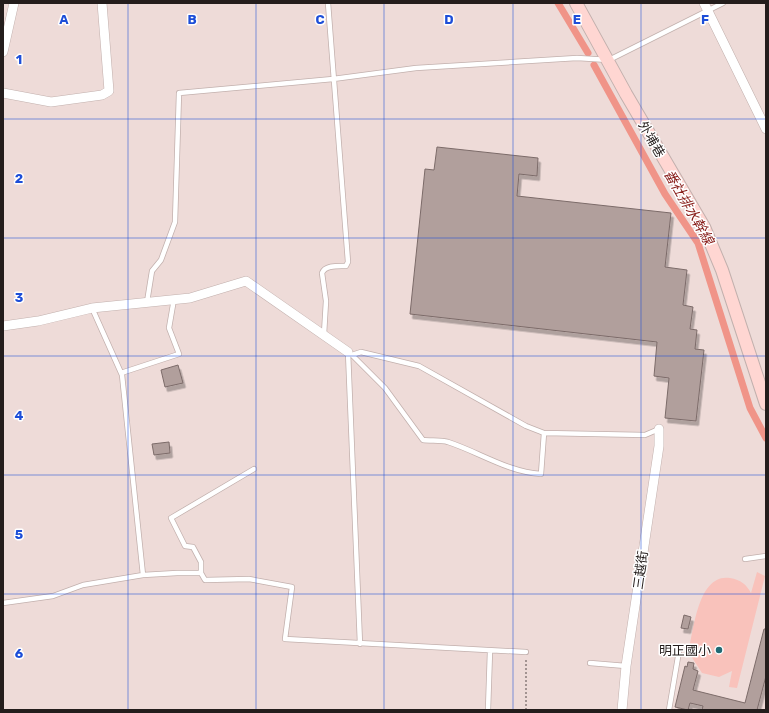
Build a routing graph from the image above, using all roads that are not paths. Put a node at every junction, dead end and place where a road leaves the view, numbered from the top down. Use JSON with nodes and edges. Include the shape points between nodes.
{"nodes":[{"id":1,"x":14,"y":3,"type":"edge"},
{"id":2,"x":102,"y":3,"type":"edge"},
{"id":3,"x":328,"y":3,"type":"edge"},
{"id":4,"x":576,"y":3,"type":"edge"},
{"id":5,"x":723,"y":3,"type":"edge"},
{"id":6,"x":705,"y":6,"type":"edge"},
{"id":7,"x":3,"y":52,"type":"edge"},
{"id":8,"x":609,"y":60,"type":"junction"},
{"id":9,"x":333,"y":79,"type":"junction"},
{"id":10,"x":3,"y":93,"type":"edge"},
{"id":11,"x":766,"y":129,"type":"edge"},
{"id":12,"x":174,"y":299,"type":"junction"},
{"id":13,"x":147,"y":302,"type":"junction"},
{"id":14,"x":92,"y":308,"type":"junction"},
{"id":15,"x":3,"y":326,"type":"edge"},
{"id":16,"x":324,"y":334,"type":"junction"},
{"id":17,"x":350,"y":354,"type":"junction"},
{"id":18,"x":121,"y":373,"type":"junction"},
{"id":19,"x":766,"y":404,"type":"edge"},
{"id":20,"x":659,"y":430,"type":"joint"},
{"id":21,"x":544,"y":433,"type":"junction"},
{"id":22,"x":254,"y":469,"type":"dead end"},
{"id":23,"x":766,"y":556,"type":"edge"},
{"id":24,"x":745,"y":559,"type":"dead end"},
{"id":25,"x":201,"y":573,"type":"junction"},
{"id":26,"x":143,"y":575,"type":"junction"},
{"id":27,"x":3,"y":603,"type":"edge"},
{"id":28,"x":360,"y":644,"type":"junction"},
{"id":29,"x":490,"y":651,"type":"junction"},
{"id":30,"x":680,"y":651,"type":"dead end"},
{"id":31,"x":526,"y":652,"type":"road end"},
{"id":32,"x":590,"y":663,"type":"dead end"},
{"id":33,"x":626,"y":666,"type":"junction"},
{"id":34,"x":488,"y":710,"type":"edge"},
{"id":35,"x":622,"y":710,"type":"edge"},
{"id":36,"x":669,"y":710,"type":"edge"}],
"edges":[{"from":1,"to":7,"type":"street"},
{"from":2,"to":10,"type":"street","via":[[109,92],[51,102]]},
{"from":3,"to":9,"type":"lane"},
{"from":4,"to":8,"type":"street","name":"外埔巷"},
{"from":5,"to":6,"type":"lane"},
{"from":6,"to":8,"type":"lane"},
{"from":6,"to":11,"type":"street"},
{"from":8,"to":9,"type":"lane","via":[[578,58],[416,68]]},
{"from":8,"to":19,"type":"street","name":"外埔巷","via":[[626,94],[704,227],[722,270]]},
{"from":9,"to":13,"type":"lane","via":[[179,93],[175,222],[161,260],[152,272]]},
{"from":9,"to":16,"type":"lane","via":[[348,262],[346,266],[327,268],[322,273],[326,301]]},
{"from":12,"to":13,"type":"street"},
{"from":12,"to":16,"type":"street","via":[[190,298],[246,281]]},
{"from":12,"to":18,"type":"lane","via":[[169,328],[179,354]]},
{"from":13,"to":14,"type":"street"},
{"from":14,"to":15,"type":"street","via":[[38,321]]},
{"from":14,"to":18,"type":"lane"},
{"from":16,"to":17,"type":"street"},
{"from":17,"to":21,"type":"lane","via":[[361,352],[419,366],[526,426]]},
{"from":17,"to":21,"type":"lane","via":[[385,388],[423,440],[447,441],[491,461],[533,474],[541,474]]},
{"from":17,"to":28,"type":"lane"},
{"from":18,"to":26,"type":"lane"},
{"from":20,"to":21,"type":"lane","via":[[645,435]]},
{"from":20,"to":33,"type":"street","name":"三越街","via":[[658,454]]},
{"from":22,"to":25,"type":"lane","via":[[171,518],[185,546],[193,547],[201,562]]},
{"from":23,"to":24,"type":"lane"},
{"from":25,"to":26,"type":"lane"},
{"from":25,"to":28,"type":"lane","via":[[205,580],[249,579],[292,586],[285,639]]},
{"from":26,"to":27,"type":"lane","via":[[83,584],[53,596]]},
{"from":28,"to":29,"type":"lane"},
{"from":29,"to":31,"type":"lane"},
{"from":29,"to":34,"type":"lane"},
{"from":30,"to":36,"type":"lane"},
{"from":32,"to":33,"type":"lane"},
{"from":33,"to":35,"type":"street","name":"三越街"}]}
